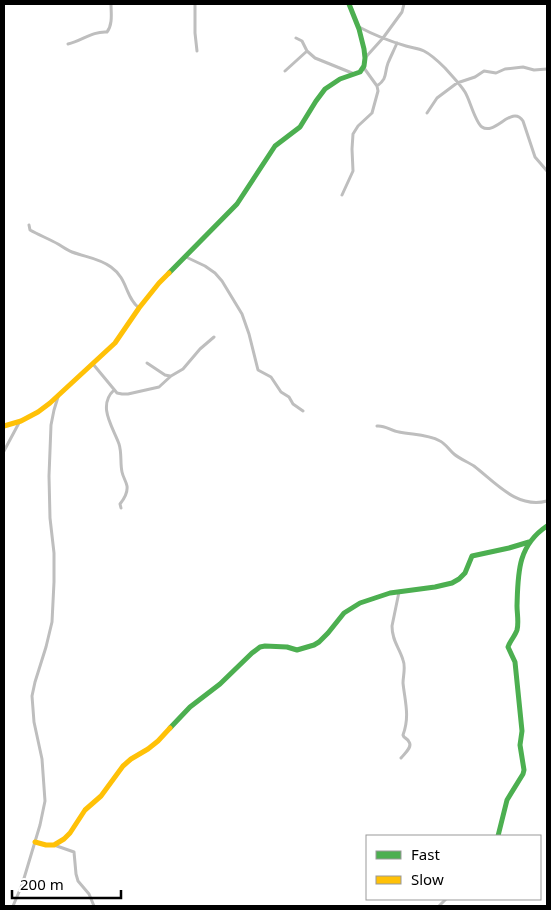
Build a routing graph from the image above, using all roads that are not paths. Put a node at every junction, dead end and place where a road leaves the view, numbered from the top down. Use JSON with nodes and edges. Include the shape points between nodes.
{"nodes":[{"id":1,"x":111,"y":4,"type":"edge"},
{"id":2,"x":195,"y":4,"type":"edge"},
{"id":3,"x":349,"y":4,"type":"edge"},
{"id":4,"x":404,"y":4,"type":"edge"},
{"id":5,"x":359,"y":27,"type":"junction"},
{"id":6,"x":296,"y":38,"type":"dead end"},
{"id":7,"x":383,"y":38,"type":"junction"},
{"id":8,"x":397,"y":43,"type":"junction"},
{"id":9,"x":68,"y":44,"type":"dead end"},
{"id":10,"x":307,"y":51,"type":"junction"},
{"id":11,"x":197,"y":52,"type":"dead end"},
{"id":12,"x":365,"y":59,"type":"junction"},
{"id":13,"x":364,"y":68,"type":"junction"},
{"id":14,"x":547,"y":69,"type":"edge"},
{"id":15,"x":285,"y":71,"type":"dead end"},
{"id":16,"x":354,"y":74,"type":"junction"},
{"id":17,"x":457,"y":83,"type":"junction"},
{"id":18,"x":377,"y":86,"type":"junction"},
{"id":19,"x":427,"y":113,"type":"dead end"},
{"id":20,"x":547,"y":171,"type":"edge"},
{"id":21,"x":342,"y":195,"type":"dead end"},
{"id":22,"x":29,"y":225,"type":"dead end"},
{"id":23,"x":186,"y":257,"type":"junction"},
{"id":24,"x":139,"y":308,"type":"junction"},
{"id":25,"x":214,"y":337,"type":"dead end"},
{"id":26,"x":148,"y":363,"type":"dead end"},
{"id":27,"x":93,"y":364,"type":"junction"},
{"id":28,"x":171,"y":376,"type":"junction"},
{"id":29,"x":114,"y":390,"type":"junction"},
{"id":30,"x":58,"y":396,"type":"junction"},
{"id":31,"x":303,"y":411,"type":"dead end"},
{"id":32,"x":20,"y":421,"type":"junction"},
{"id":33,"x":4,"y":426,"type":"edge"},
{"id":34,"x":377,"y":426,"type":"dead end"},
{"id":35,"x":4,"y":452,"type":"edge"},
{"id":36,"x":547,"y":501,"type":"edge"},
{"id":37,"x":121,"y":508,"type":"dead end"},
{"id":38,"x":547,"y":526,"type":"edge"},
{"id":39,"x":529,"y":542,"type":"junction"},
{"id":40,"x":399,"y":592,"type":"junction"},
{"id":41,"x":401,"y":758,"type":"dead end"},
{"id":42,"x":498,"y":835,"type":"edge"},
{"id":43,"x":35,"y":842,"type":"junction"},
{"id":44,"x":54,"y":845,"type":"junction"},
{"id":45,"x":13,"y":905,"type":"edge"},
{"id":46,"x":94,"y":906,"type":"edge"}],
"edges":[{"from":1,"to":9,"type":"street","via":[[111,22],[106,32],[100,31]]},
{"from":2,"to":11,"type":"street"},
{"from":3,"to":5,"type":"street"},
{"from":4,"to":7,"type":"street","via":[[402,12]]},
{"from":5,"to":7,"type":"street"},
{"from":5,"to":12,"type":"street"},
{"from":6,"to":10,"type":"street","via":[[302,41]]},
{"from":7,"to":8,"type":"street"},
{"from":7,"to":12,"type":"street"},
{"from":8,"to":17,"type":"street","via":[[430,54]]},
{"from":8,"to":18,"type":"street","via":[[386,77]]},
{"from":10,"to":15,"type":"street"},
{"from":10,"to":16,"type":"street","via":[[315,58]]},
{"from":12,"to":13,"type":"street"},
{"from":13,"to":16,"type":"street"},
{"from":13,"to":18,"type":"street"},
{"from":14,"to":17,"type":"street","via":[[520,67],[496,73],[485,71]]},
{"from":16,"to":23,"type":"street","via":[[338,80],[321,94],[300,127],[275,146],[237,204]]},
{"from":17,"to":19,"type":"street","via":[[437,98]]},
{"from":17,"to":20,"type":"street","via":[[482,127],[493,127],[514,116],[521,118],[535,157]]},
{"from":18,"to":21,"type":"street","via":[[372,113],[353,134],[352,171]]},
{"from":22,"to":24,"type":"street","via":[[30,230],[67,250],[89,256],[112,268]]},
{"from":23,"to":24,"type":"street"},
{"from":23,"to":31,"type":"street","via":[[215,272],[222,281],[242,314],[258,370],[271,377],[281,392]]},
{"from":24,"to":27,"type":"street","via":[[115,343]]},
{"from":25,"to":28,"type":"street","via":[[183,369]]},
{"from":26,"to":28,"type":"street"},
{"from":27,"to":29,"type":"street"},
{"from":27,"to":30,"type":"street"},
{"from":28,"to":29,"type":"street","via":[[159,386],[135,393],[122,394]]},
{"from":29,"to":37,"type":"street","via":[[106,409],[120,445],[127,486]]},
{"from":30,"to":32,"type":"street"},
{"from":30,"to":43,"type":"street","via":[[51,425],[49,476],[54,553],[52,622],[32,696],[45,801]]},
{"from":32,"to":33,"type":"street"},
{"from":32,"to":35,"type":"street"},
{"from":34,"to":36,"type":"street","via":[[436,439],[493,480],[503,491],[529,503]]},
{"from":38,"to":39,"type":"street"},
{"from":39,"to":40,"type":"street","via":[[472,556],[465,573],[452,583]]},
{"from":39,"to":42,"type":"street","via":[[519,567],[517,629],[508,644],[515,662],[524,770],[507,800]]},
{"from":40,"to":41,"type":"street","via":[[392,631],[404,662],[407,718],[403,735],[410,744]]},
{"from":40,"to":44,"type":"street","via":[[353,607],[314,645],[297,650],[260,647],[190,707],[158,741],[123,766],[101,796],[85,810],[70,833]]},
{"from":43,"to":44,"type":"street"},
{"from":43,"to":45,"type":"street"},
{"from":44,"to":46,"type":"street","via":[[74,852],[78,881]]}]}
